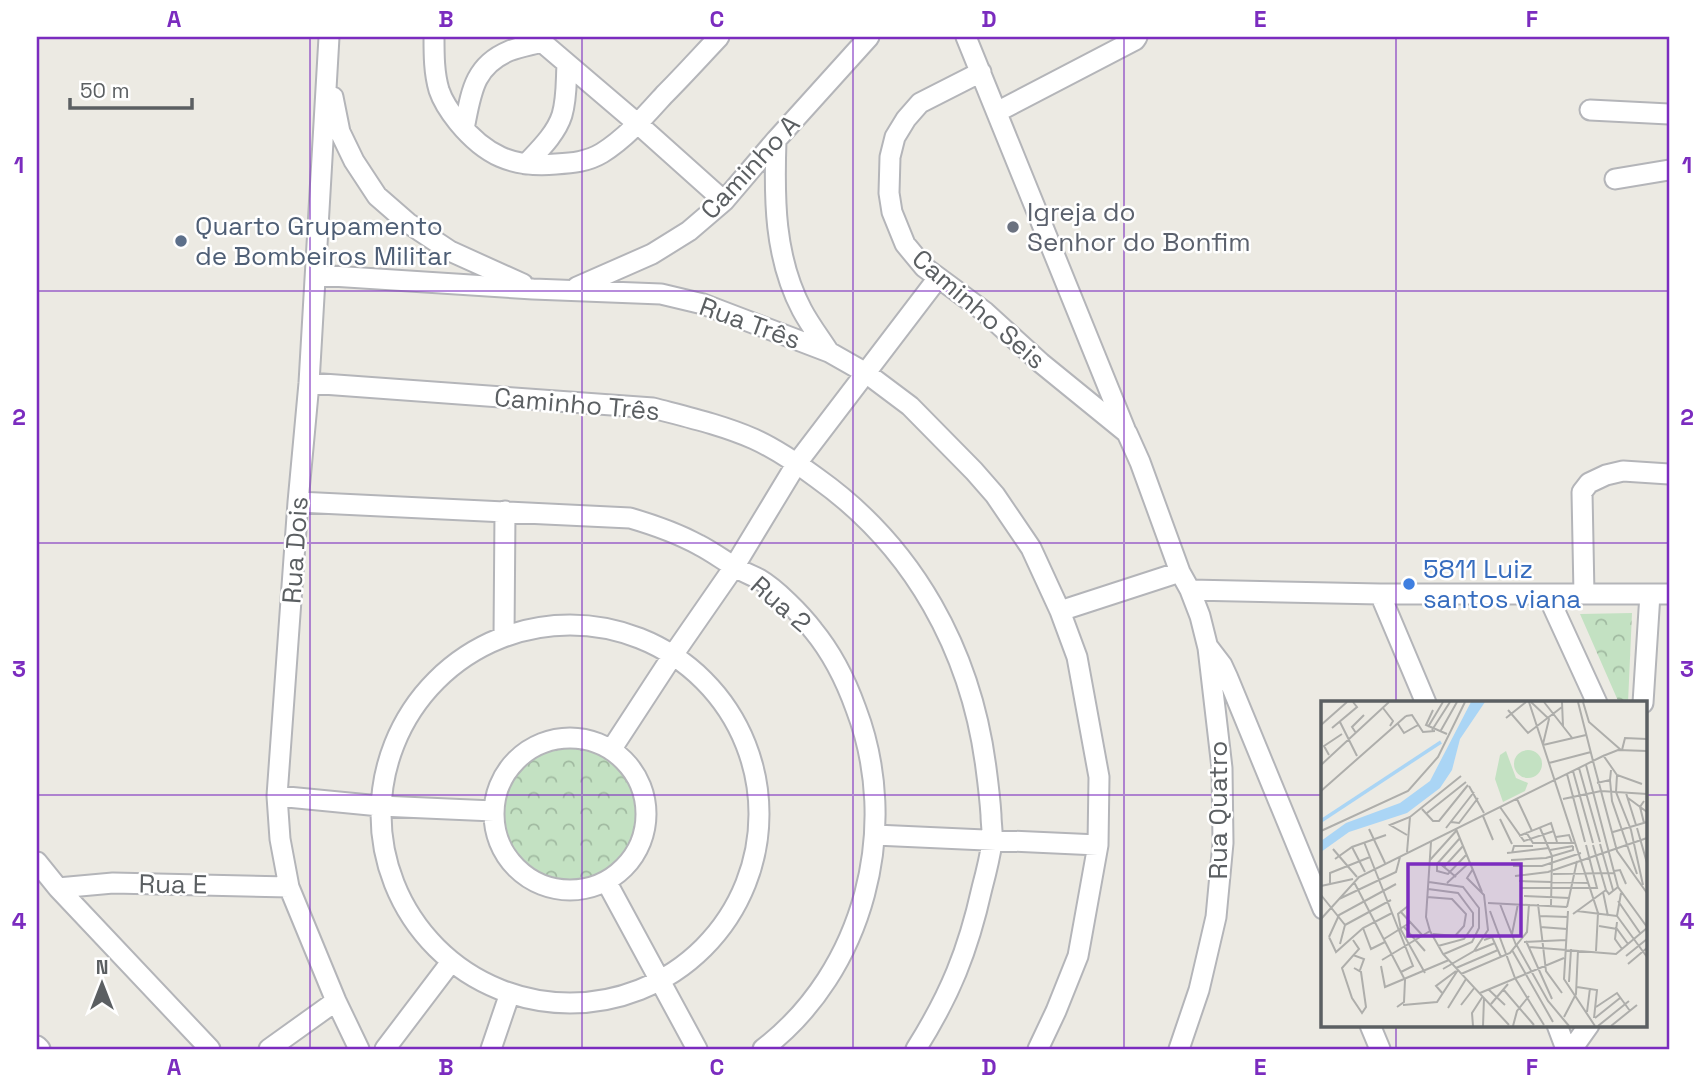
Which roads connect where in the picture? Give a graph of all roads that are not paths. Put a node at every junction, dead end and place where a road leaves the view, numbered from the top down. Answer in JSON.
{"nodes":[{"id":1,"x":329,"y":37,"type":"edge"},
{"id":2,"x":434,"y":37,"type":"edge"},
{"id":3,"x":719,"y":37,"type":"edge"},
{"id":4,"x":966,"y":37,"type":"edge"},
{"id":5,"x":1137,"y":37,"type":"edge"},
{"id":6,"x":859,"y":40,"type":"edge"},
{"id":7,"x":553,"y":46,"type":"edge"},
{"id":8,"x":327,"y":69,"type":"junction"},
{"id":9,"x":981,"y":72,"type":"junction"},
{"id":10,"x":1590,"y":110,"type":"dead end"},
{"id":11,"x":997,"y":112,"type":"junction"},
{"id":12,"x":1669,"y":114,"type":"edge"},
{"id":13,"x":638,"y":124,"type":"junction"},
{"id":14,"x":464,"y":129,"type":"junction"},
{"id":15,"x":776,"y":140,"type":"junction"},
{"id":16,"x":526,"y":164,"type":"junction"},
{"id":17,"x":1669,"y":170,"type":"edge"},
{"id":18,"x":1615,"y":179,"type":"dead end"},
{"id":19,"x":724,"y":201,"type":"junction"},
{"id":20,"x":316,"y":275,"type":"junction"},
{"id":21,"x":938,"y":278,"type":"junction"},
{"id":22,"x":533,"y":289,"type":"junction"},
{"id":23,"x":573,"y":289,"type":"junction"},
{"id":24,"x":830,"y":352,"type":"junction"},
{"id":25,"x":866,"y":373,"type":"junction"},
{"id":26,"x":309,"y":383,"type":"junction"},
{"id":27,"x":1126,"y":433,"type":"junction"},
{"id":28,"x":797,"y":463,"type":"junction"},
{"id":29,"x":1669,"y":474,"type":"edge"},
{"id":30,"x":298,"y":502,"type":"junction"},
{"id":31,"x":505,"y":511,"type":"junction"},
{"id":32,"x":734,"y":567,"type":"junction"},
{"id":33,"x":1180,"y":572,"type":"junction"},
{"id":34,"x":1190,"y":590,"type":"junction"},
{"id":35,"x":1380,"y":594,"type":"junction"},
{"id":36,"x":1547,"y":594,"type":"junction"},
{"id":37,"x":1584,"y":594,"type":"junction"},
{"id":38,"x":1660,"y":594,"type":"edge"},
{"id":39,"x":1060,"y":611,"type":"junction"},
{"id":40,"x":503,"y":637,"type":"junction"},
{"id":41,"x":1208,"y":648,"type":"junction"},
{"id":42,"x":673,"y":655,"type":"junction"},
{"id":43,"x":1425,"y":701,"type":"edge"},
{"id":44,"x":1596,"y":701,"type":"edge"},
{"id":45,"x":1643,"y":701,"type":"edge"},
{"id":46,"x":611,"y":750,"type":"junction"},
{"id":47,"x":277,"y":796,"type":"junction"},
{"id":48,"x":380,"y":806,"type":"junction"},
{"id":49,"x":494,"y":811,"type":"junction"},
{"id":50,"x":875,"y":835,"type":"junction"},
{"id":51,"x":993,"y":839,"type":"junction"},
{"id":52,"x":1098,"y":845,"type":"junction"},
{"id":53,"x":39,"y":870,"type":"edge"},
{"id":54,"x":606,"y":881,"type":"junction"},
{"id":55,"x":289,"y":887,"type":"junction"},
{"id":56,"x":58,"y":888,"type":"junction"},
{"id":57,"x":1321,"y":904,"type":"edge"},
{"id":58,"x":451,"y":962,"type":"junction"},
{"id":59,"x":660,"y":981,"type":"junction"},
{"id":60,"x":510,"y":993,"type":"junction"},
{"id":61,"x":335,"y":1001,"type":"junction"},
{"id":62,"x":1370,"y":1026,"type":"edge"},
{"id":63,"x":1556,"y":1026,"type":"edge"},
{"id":64,"x":1588,"y":1026,"type":"edge"},
{"id":65,"x":210,"y":1049,"type":"edge"},
{"id":66,"x":269,"y":1049,"type":"edge"},
{"id":67,"x":359,"y":1049,"type":"edge"},
{"id":68,"x":385,"y":1049,"type":"edge"},
{"id":69,"x":491,"y":1049,"type":"edge"},
{"id":70,"x":696,"y":1049,"type":"edge"},
{"id":71,"x":763,"y":1049,"type":"edge"},
{"id":72,"x":916,"y":1049,"type":"edge"},
{"id":73,"x":1038,"y":1049,"type":"edge"},
{"id":74,"x":1179,"y":1049,"type":"edge"},
{"id":75,"x":1380,"y":1049,"type":"edge"},
{"id":76,"x":1566,"y":1049,"type":"edge"},
{"id":77,"x":1572,"y":1049,"type":"edge"}],
"edges":[{"from":1,"to":8,"type":"street","name":"Rua Dois"},
{"from":2,"to":14,"type":"street"},
{"from":3,"to":13,"type":"street"},
{"from":4,"to":9,"type":"street","name":"Caminho Seis"},
{"from":5,"to":11,"type":"street"},
{"from":6,"to":15,"type":"street","name":"Caminho A"},
{"from":7,"to":13,"type":"street"},
{"from":7,"to":14,"type":"street"},
{"from":7,"to":16,"type":"street"},
{"from":8,"to":20,"type":"street","name":"Rua Dois"},
{"from":8,"to":22,"type":"street"},
{"from":9,"to":11,"type":"street","name":"Caminho Seis"},
{"from":9,"to":21,"type":"street","name":"Caminho Seis"},
{"from":10,"to":12,"type":"street"},
{"from":11,"to":27,"type":"street","name":"Caminho Seis"},
{"from":13,"to":16,"type":"street"},
{"from":13,"to":19,"type":"street"},
{"from":14,"to":16,"type":"street"},
{"from":15,"to":19,"type":"street","name":"Caminho A"},
{"from":15,"to":24,"type":"street"},
{"from":17,"to":18,"type":"street"},
{"from":19,"to":23,"type":"street","name":"Caminho A"},
{"from":20,"to":22,"type":"street","name":"Rua Três"},
{"from":20,"to":26,"type":"street","name":"Rua Dois"},
{"from":21,"to":25,"type":"street"},
{"from":21,"to":27,"type":"street","name":"Caminho Seis"},
{"from":22,"to":23,"type":"street","name":"Rua Três"},
{"from":23,"to":24,"type":"street","name":"Rua Três"},
{"from":24,"to":25,"type":"street","name":"Rua Três"},
{"from":25,"to":28,"type":"street"},
{"from":25,"to":39,"type":"street","name":"Rua Três"},
{"from":26,"to":28,"type":"street","name":"Caminho Três"},
{"from":26,"to":30,"type":"street","name":"Rua Dois"},
{"from":27,"to":33,"type":"street","name":"Caminho Seis"},
{"from":28,"to":32,"type":"street"},
{"from":28,"to":51,"type":"street","name":"Caminho Três"},
{"from":29,"to":37,"type":"street"},
{"from":30,"to":31,"type":"street","name":"Rua 2"},
{"from":30,"to":47,"type":"street","name":"Rua Dois"},
{"from":31,"to":32,"type":"street","name":"Rua 2"},
{"from":31,"to":40,"type":"street"},
{"from":32,"to":42,"type":"street"},
{"from":32,"to":50,"type":"street","name":"Rua 2"},
{"from":33,"to":34,"type":"street","name":"Rua Quatro"},
{"from":33,"to":39,"type":"street"},
{"from":34,"to":35,"type":"street"},
{"from":34,"to":41,"type":"street","name":"Rua Quatro"},
{"from":35,"to":36,"type":"street"},
{"from":35,"to":43,"type":"street"},
{"from":36,"to":37,"type":"street"},
{"from":36,"to":44,"type":"street"},
{"from":37,"to":38,"type":"street"},
{"from":38,"to":45,"type":"street"},
{"from":39,"to":52,"type":"street","name":"Rua Três"},
{"from":40,"to":42,"type":"street"},
{"from":40,"to":48,"type":"street"},
{"from":41,"to":57,"type":"street"},
{"from":41,"to":74,"type":"street","name":"Rua Quatro"},
{"from":42,"to":46,"type":"street"},
{"from":42,"to":59,"type":"street"},
{"from":46,"to":49,"type":"street"},
{"from":46,"to":54,"type":"street"},
{"from":47,"to":48,"type":"street"},
{"from":47,"to":55,"type":"street","name":"Rua Dois"},
{"from":48,"to":49,"type":"street"},
{"from":48,"to":58,"type":"street"},
{"from":49,"to":54,"type":"street"},
{"from":50,"to":51,"type":"street"},
{"from":50,"to":71,"type":"street","name":"Rua 2"},
{"from":51,"to":52,"type":"street"},
{"from":51,"to":72,"type":"street","name":"Caminho Três"},
{"from":52,"to":73,"type":"street","name":"Rua Três"},
{"from":53,"to":56,"type":"street"},
{"from":54,"to":59,"type":"street"},
{"from":55,"to":56,"type":"street","name":"Rua E"},
{"from":55,"to":61,"type":"street","name":"Rua Dois"},
{"from":56,"to":65,"type":"street"},
{"from":58,"to":60,"type":"street"},
{"from":58,"to":68,"type":"street"},
{"from":59,"to":60,"type":"street"},
{"from":59,"to":70,"type":"street"},
{"from":60,"to":69,"type":"street"},
{"from":61,"to":66,"type":"street"},
{"from":61,"to":67,"type":"street","name":"Rua Dois"},
{"from":62,"to":75,"type":"street"},
{"from":63,"to":76,"type":"street"},
{"from":64,"to":77,"type":"street"}]}
